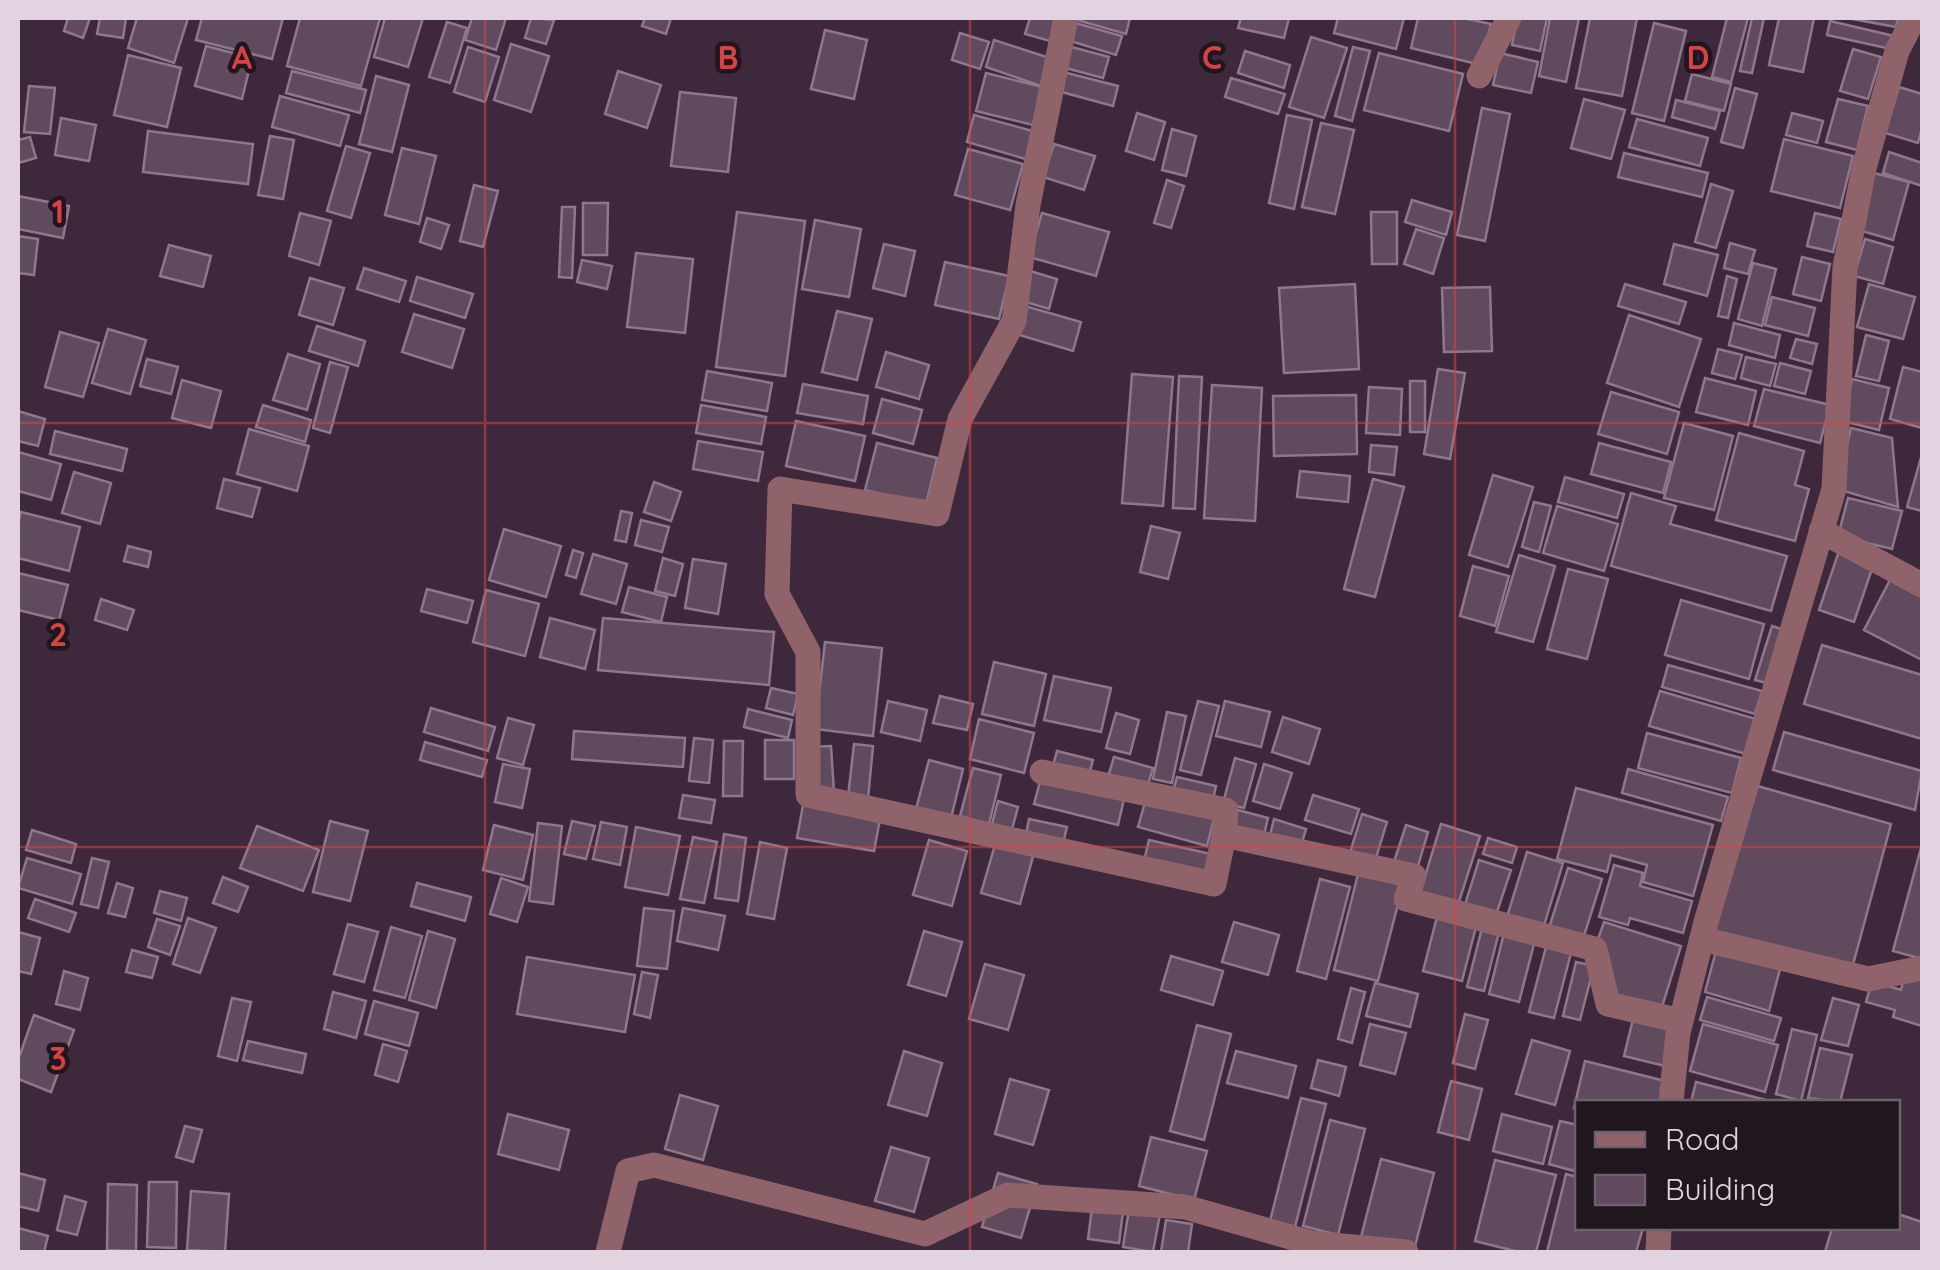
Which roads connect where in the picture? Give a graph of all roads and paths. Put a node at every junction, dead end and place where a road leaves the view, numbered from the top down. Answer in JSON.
{"nodes":[{"id":1,"x":1066,"y":18,"type":"edge"},
{"id":2,"x":1509,"y":18,"type":"edge"},
{"id":3,"x":1914,"y":18,"type":"edge"},
{"id":4,"x":1479,"y":76,"type":"dead end"},
{"id":5,"x":1821,"y":531,"type":"junction"},
{"id":6,"x":1922,"y":585,"type":"edge"},
{"id":7,"x":1042,"y":772,"type":"dead end"},
{"id":8,"x":1224,"y":835,"type":"junction"},
{"id":9,"x":1702,"y":939,"type":"junction"},
{"id":10,"x":1922,"y":968,"type":"edge"},
{"id":11,"x":1681,"y":1021,"type":"junction"},
{"id":12,"x":1672,"y":1100,"type":"edge"},
{"id":13,"x":608,"y":1252,"type":"edge"},
{"id":14,"x":1406,"y":1252,"type":"edge"}],
"edges":[{"from":1,"to":8,"type":"street"},
{"from":2,"to":4,"type":"street"},
{"from":3,"to":5,"type":"street"},
{"from":5,"to":6,"type":"street"},
{"from":5,"to":9,"type":"street"},
{"from":7,"to":8,"type":"street"},
{"from":8,"to":11,"type":"street"},
{"from":9,"to":10,"type":"street"},
{"from":9,"to":11,"type":"street"},
{"from":11,"to":12,"type":"street"},
{"from":13,"to":14,"type":"street"}]}
